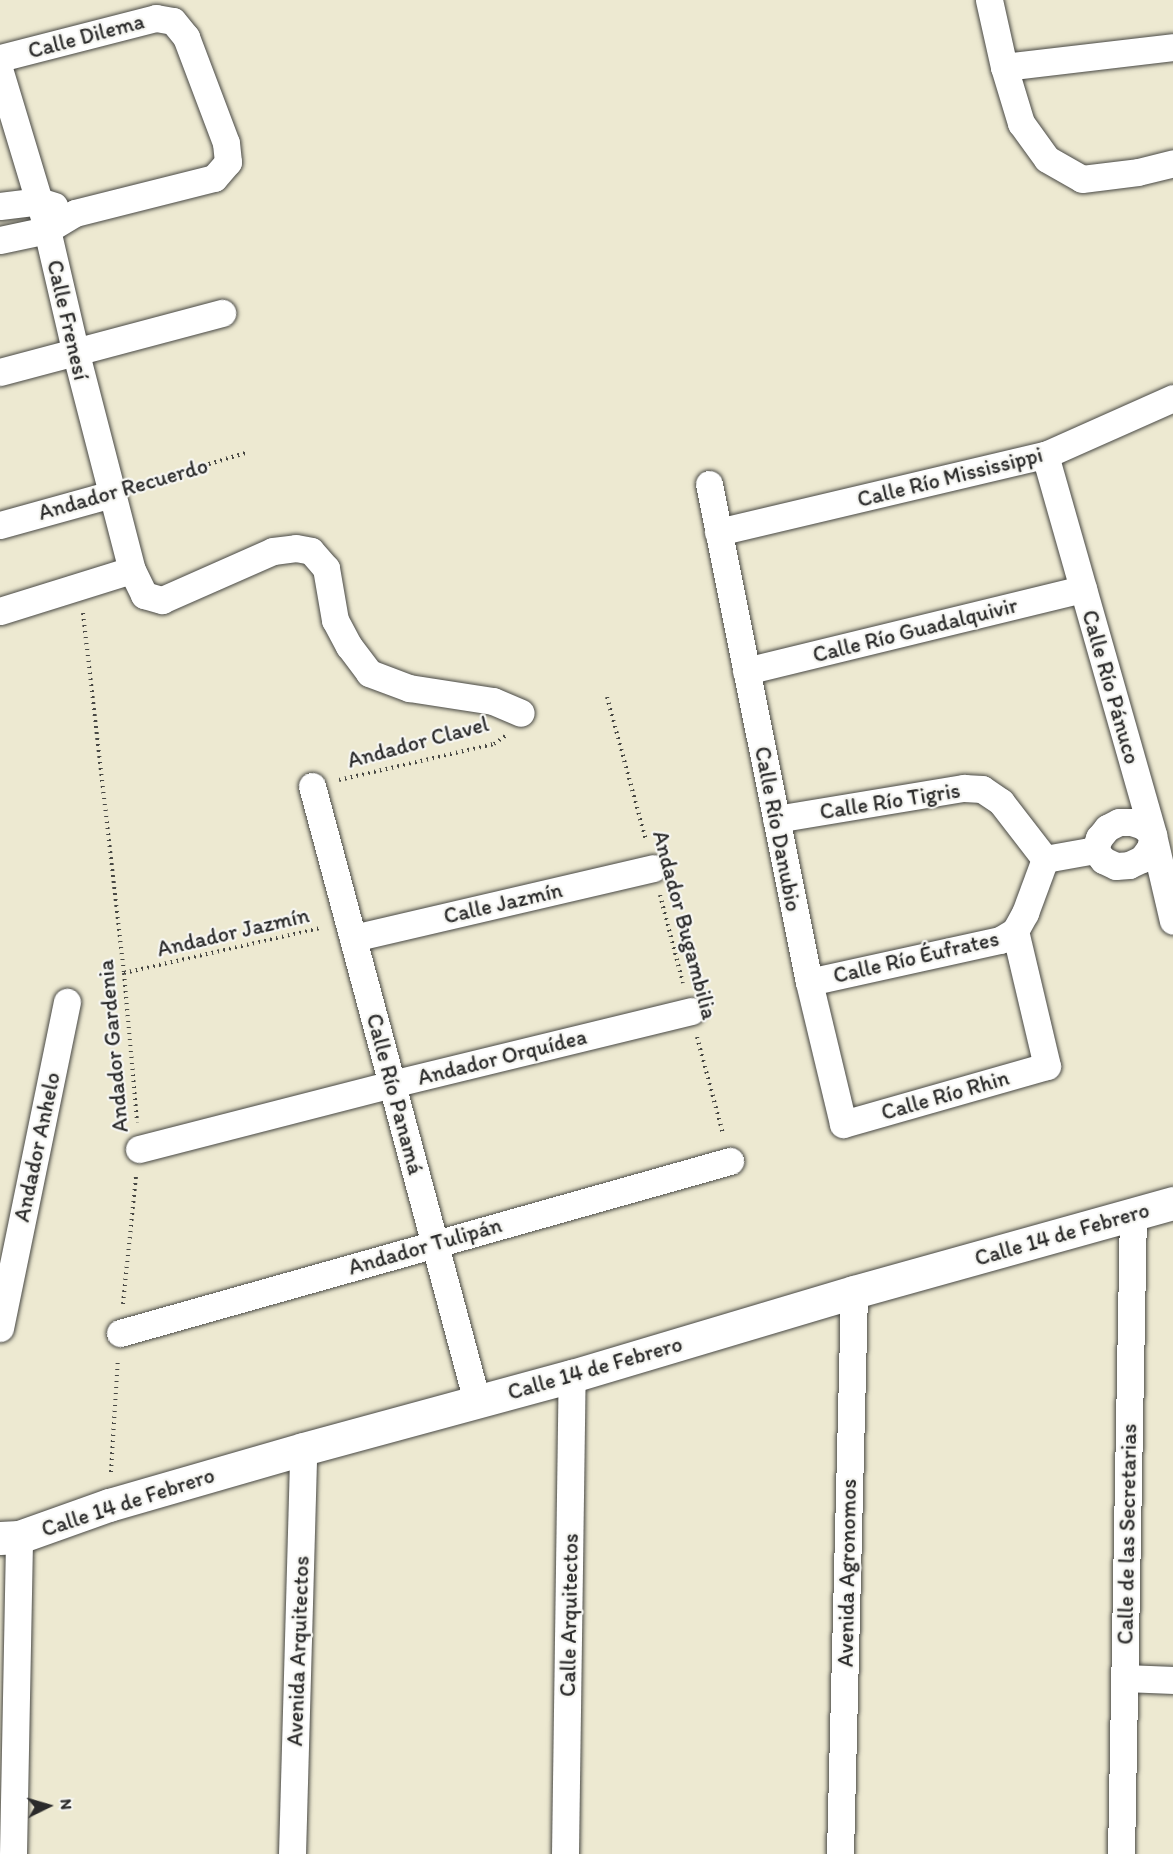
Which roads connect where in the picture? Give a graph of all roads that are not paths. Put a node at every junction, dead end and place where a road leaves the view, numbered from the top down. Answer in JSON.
{"nodes":[{"id":1,"x":989,"y":0,"type":"edge"},
{"id":2,"x":1173,"y":47,"type":"edge"},
{"id":3,"x":0,"y":58,"type":"edge"},
{"id":4,"x":1004,"y":67,"type":"junction"},
{"id":5,"x":0,"y":72,"type":"edge"},
{"id":6,"x":1173,"y":163,"type":"edge"},
{"id":7,"x":39,"y":201,"type":"junction"},
{"id":8,"x":0,"y":206,"type":"edge"},
{"id":9,"x":75,"y":213,"type":"junction"},
{"id":10,"x":47,"y":230,"type":"junction"},
{"id":11,"x":0,"y":240,"type":"edge"},
{"id":12,"x":222,"y":313,"type":"dead end"},
{"id":13,"x":75,"y":350,"type":"junction"},
{"id":14,"x":0,"y":372,"type":"edge"},
{"id":15,"x":1173,"y":398,"type":"edge"},
{"id":16,"x":1045,"y":455,"type":"junction"},
{"id":17,"x":709,"y":484,"type":"dead end"},
{"id":18,"x":112,"y":494,"type":"junction"},
{"id":19,"x":0,"y":525,"type":"edge"},
{"id":20,"x":718,"y":532,"type":"junction"},
{"id":21,"x":132,"y":570,"type":"junction"},
{"id":22,"x":1083,"y":589,"type":"junction"},
{"id":23,"x":0,"y":611,"type":"edge"},
{"id":24,"x":746,"y":671,"type":"junction"},
{"id":25,"x":521,"y":713,"type":"road end"},
{"id":26,"x":312,"y":786,"type":"road end"},
{"id":27,"x":776,"y":819,"type":"junction"},
{"id":28,"x":1163,"y":832,"type":"edge"},
{"id":29,"x":1095,"y":850,"type":"junction"},
{"id":30,"x":1045,"y":859,"type":"junction"},
{"id":31,"x":653,"y":868,"type":"road end"},
{"id":32,"x":1173,"y":921,"type":"edge"},
{"id":33,"x":351,"y":930,"type":"junction"},
{"id":34,"x":1015,"y":931,"type":"junction"},
{"id":35,"x":809,"y":982,"type":"junction"},
{"id":36,"x":67,"y":1002,"type":"dead end"},
{"id":37,"x":691,"y":1011,"type":"road end"},
{"id":38,"x":392,"y":1084,"type":"junction"},
{"id":39,"x":843,"y":1124,"type":"joint"},
{"id":40,"x":139,"y":1149,"type":"road end"},
{"id":41,"x":730,"y":1161,"type":"road end"},
{"id":42,"x":1173,"y":1203,"type":"edge"},
{"id":43,"x":1133,"y":1214,"type":"junction"},
{"id":44,"x":434,"y":1243,"type":"junction"},
{"id":45,"x":854,"y":1292,"type":"junction"},
{"id":46,"x":0,"y":1328,"type":"edge"},
{"id":47,"x":120,"y":1333,"type":"road end"},
{"id":48,"x":572,"y":1376,"type":"junction"},
{"id":49,"x":477,"y":1402,"type":"junction"},
{"id":50,"x":303,"y":1449,"type":"junction"},
{"id":51,"x":9,"y":1538,"type":"edge"},
{"id":52,"x":1125,"y":1678,"type":"junction"},
{"id":53,"x":1173,"y":1680,"type":"edge"},
{"id":54,"x":7,"y":1813,"type":"edge"},
{"id":55,"x":13,"y":1854,"type":"edge"},
{"id":56,"x":292,"y":1854,"type":"edge"},
{"id":57,"x":565,"y":1854,"type":"edge"},
{"id":58,"x":840,"y":1854,"type":"edge"},
{"id":59,"x":1121,"y":1854,"type":"edge"}],
"edges":[{"from":1,"to":4,"type":"street"},
{"from":2,"to":4,"type":"street"},
{"from":3,"to":9,"type":"street","name":"Calle Dilema"},
{"from":4,"to":6,"type":"street"},
{"from":5,"to":7,"type":"street","name":"Calle Frenesí"},
{"from":7,"to":8,"type":"street"},
{"from":7,"to":9,"type":"street"},
{"from":7,"to":10,"type":"street","name":"Calle Frenesí"},
{"from":9,"to":10,"type":"street"},
{"from":10,"to":11,"type":"street"},
{"from":10,"to":13,"type":"street","name":"Calle Frenesí"},
{"from":12,"to":13,"type":"street"},
{"from":13,"to":14,"type":"street"},
{"from":13,"to":18,"type":"street","name":"Calle Frenesí"},
{"from":15,"to":16,"type":"street","name":"Calle Río Mississippi"},
{"from":16,"to":20,"type":"street","name":"Calle Río Mississippi"},
{"from":16,"to":22,"type":"street","name":"Calle Río Pánuco"},
{"from":17,"to":20,"type":"street","name":"Calle Río Danubio"},
{"from":18,"to":19,"type":"street","name":"Andador Recuerdo"},
{"from":18,"to":21,"type":"street","name":"Calle Frenesí"},
{"from":20,"to":24,"type":"street","name":"Calle Río Danubio"},
{"from":21,"to":23,"type":"street"},
{"from":21,"to":25,"type":"street","name":"Calle Frenesí"},
{"from":22,"to":24,"type":"street","name":"Calle Río Guadalquivir"},
{"from":22,"to":28,"type":"street","name":"Calle Río Pánuco"},
{"from":24,"to":27,"type":"street","name":"Calle Río Danubio"},
{"from":26,"to":33,"type":"street","name":"Calle Río Panamá"},
{"from":27,"to":30,"type":"street","name":"Calle Río Tigris"},
{"from":27,"to":35,"type":"street","name":"Calle Río Danubio"},
{"from":28,"to":29,"type":"street"},
{"from":28,"to":29,"type":"street"},
{"from":28,"to":32,"type":"street","name":"Calle Río Pánuco"},
{"from":29,"to":30,"type":"street"},
{"from":30,"to":34,"type":"street","name":"Calle Río Éufrates"},
{"from":31,"to":33,"type":"street","name":"Calle Jazmín"},
{"from":33,"to":38,"type":"street","name":"Calle Río Panamá"},
{"from":34,"to":35,"type":"street","name":"Calle Río Éufrates"},
{"from":34,"to":39,"type":"street","name":"Calle Río Rhin"},
{"from":35,"to":39,"type":"street","name":"Calle Río Danubio"},
{"from":36,"to":46,"type":"street","name":"Andador Anhelo"},
{"from":37,"to":38,"type":"street","name":"Andador Orquídea"},
{"from":38,"to":40,"type":"street","name":"Andador Orquídea"},
{"from":38,"to":44,"type":"street","name":"Calle Río Panamá"},
{"from":41,"to":44,"type":"street","name":"Andador Tulipán"},
{"from":42,"to":43,"type":"street","name":"Calle 14 de Febrero"},
{"from":43,"to":45,"type":"street","name":"Calle 14 de Febrero"},
{"from":43,"to":52,"type":"street","name":"Calle de las Secretarias"},
{"from":44,"to":47,"type":"street","name":"Andador Tulipán"},
{"from":44,"to":49,"type":"street","name":"Calle Río Panamá"},
{"from":45,"to":48,"type":"street","name":"Calle 14 de Febrero"},
{"from":45,"to":58,"type":"street","name":"Avenida Agronomos"},
{"from":48,"to":49,"type":"street","name":"Calle 14 de Febrero"},
{"from":48,"to":57,"type":"street","name":"Calle Arquitectos"},
{"from":49,"to":50,"type":"street","name":"Calle 14 de Febrero"},
{"from":50,"to":51,"type":"street","name":"Calle 14 de Febrero"},
{"from":50,"to":56,"type":"street","name":"Avenida Arquitectos"},
{"from":51,"to":54,"type":"street"},
{"from":52,"to":53,"type":"street"},
{"from":52,"to":59,"type":"street","name":"Calle de las Secretarias"},
{"from":54,"to":55,"type":"street"}]}
